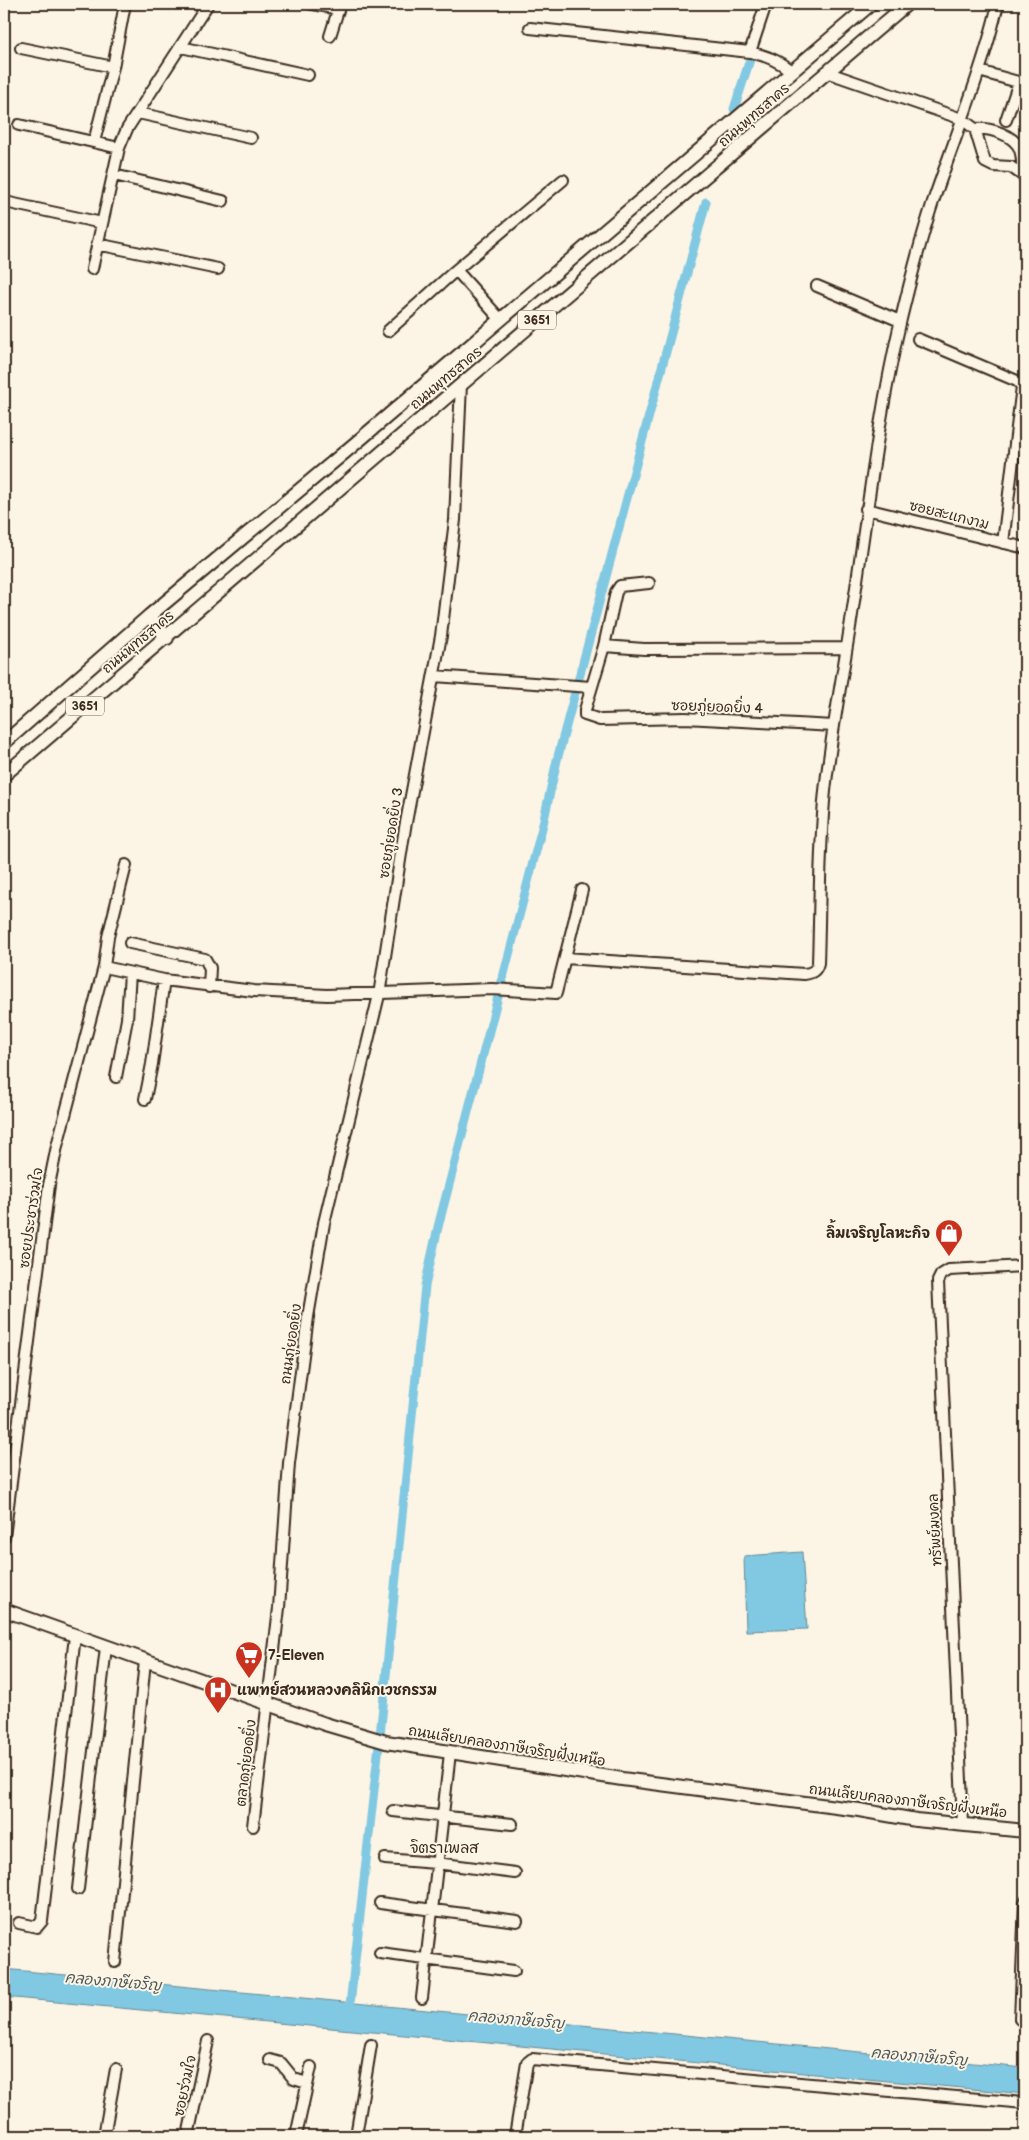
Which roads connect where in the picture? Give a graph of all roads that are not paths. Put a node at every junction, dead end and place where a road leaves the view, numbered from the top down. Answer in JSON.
{"nodes":[{"id":1,"x":125,"y":4,"type":"edge"},
{"id":2,"x":208,"y":4,"type":"edge"},
{"id":3,"x":312,"y":4,"type":"edge"},
{"id":4,"x":766,"y":4,"type":"edge"},
{"id":5,"x":871,"y":4,"type":"edge"},
{"id":6,"x":907,"y":4,"type":"edge"},
{"id":7,"x":998,"y":4,"type":"edge"},
{"id":8,"x":339,"y":7,"type":"edge"},
{"id":9,"x":530,"y":28,"type":"dead end"},
{"id":10,"x":330,"y":36,"type":"dead end"},
{"id":11,"x":181,"y":47,"type":"junction"},
{"id":12,"x":21,"y":48,"type":"dead end"},
{"id":13,"x":750,"y":52,"type":"junction"},
{"id":14,"x":113,"y":67,"type":"junction"},
{"id":15,"x":791,"y":71,"type":"junction"},
{"id":16,"x":979,"y":71,"type":"junction"},
{"id":17,"x":826,"y":72,"type":"junction"},
{"id":18,"x":308,"y":75,"type":"dead end"},
{"id":19,"x":1022,"y":83,"type":"edge"},
{"id":20,"x":138,"y":113,"type":"junction"},
{"id":21,"x":962,"y":119,"type":"junction"},
{"id":22,"x":1006,"y":120,"type":"dead end"},
{"id":23,"x":20,"y":125,"type":"dead end"},
{"id":24,"x":975,"y":129,"type":"junction"},
{"id":25,"x":250,"y":138,"type":"dead end"},
{"id":26,"x":94,"y":142,"type":"junction"},
{"id":27,"x":119,"y":148,"type":"junction"},
{"id":28,"x":114,"y":175,"type":"junction"},
{"id":29,"x":1023,"y":175,"type":"edge"},
{"id":30,"x":563,"y":180,"type":"dead end"},
{"id":31,"x":223,"y":201,"type":"dead end"},
{"id":32,"x":5,"y":202,"type":"edge"},
{"id":33,"x":102,"y":223,"type":"junction"},
{"id":34,"x":97,"y":244,"type":"junction"},
{"id":35,"x":92,"y":269,"type":"dead end"},
{"id":36,"x":218,"y":269,"type":"dead end"},
{"id":37,"x":456,"y":270,"type":"junction"},
{"id":38,"x":817,"y":286,"type":"dead end"},
{"id":39,"x":501,"y":320,"type":"junction"},
{"id":40,"x":900,"y":321,"type":"junction"},
{"id":41,"x":388,"y":331,"type":"dead end"},
{"id":42,"x":918,"y":339,"type":"dead end"},
{"id":43,"x":461,"y":384,"type":"junction"},
{"id":44,"x":1024,"y":384,"type":"edge"},
{"id":45,"x":866,"y":509,"type":"junction"},
{"id":46,"x":1003,"y":543,"type":"junction"},
{"id":47,"x":1025,"y":548,"type":"edge"},
{"id":48,"x":649,"y":584,"type":"dead end"},
{"id":49,"x":149,"y":616,"type":"junction"},
{"id":50,"x":167,"y":638,"type":"junction"},
{"id":51,"x":604,"y":646,"type":"junction"},
{"id":52,"x":846,"y":648,"type":"junction"},
{"id":53,"x":434,"y":676,"type":"junction"},
{"id":54,"x":591,"y":687,"type":"junction"},
{"id":55,"x":834,"y":726,"type":"junction"},
{"id":56,"x":4,"y":743,"type":"edge"},
{"id":57,"x":4,"y":775,"type":"edge"},
{"id":58,"x":126,"y":865,"type":"dead end"},
{"id":59,"x":582,"y":890,"type":"dead end"},
{"id":60,"x":130,"y":943,"type":"dead end"},
{"id":61,"x":565,"y":958,"type":"junction"},
{"id":62,"x":104,"y":967,"type":"junction"},
{"id":63,"x":130,"y":973,"type":"junction"},
{"id":64,"x":164,"y":980,"type":"junction"},
{"id":65,"x":209,"y":987,"type":"junction"},
{"id":66,"x":379,"y":995,"type":"junction"},
{"id":67,"x":116,"y":1077,"type":"dead end"},
{"id":68,"x":145,"y":1099,"type":"dead end"},
{"id":69,"x":1025,"y":1266,"type":"edge"},
{"id":70,"x":4,"y":1538,"type":"edge"},
{"id":71,"x":4,"y":1610,"type":"edge"},
{"id":72,"x":75,"y":1636,"type":"junction"},
{"id":73,"x":106,"y":1647,"type":"junction"},
{"id":74,"x":145,"y":1660,"type":"junction"},
{"id":75,"x":267,"y":1703,"type":"junction"},
{"id":76,"x":450,"y":1753,"type":"junction"},
{"id":77,"x":393,"y":1811,"type":"dead end"},
{"id":78,"x":441,"y":1816,"type":"junction"},
{"id":79,"x":512,"y":1824,"type":"dead end"},
{"id":80,"x":963,"y":1824,"type":"junction"},
{"id":81,"x":253,"y":1826,"type":"dead end"},
{"id":82,"x":1025,"y":1832,"type":"edge"},
{"id":83,"x":385,"y":1859,"type":"dead end"},
{"id":84,"x":436,"y":1863,"type":"junction"},
{"id":85,"x":515,"y":1873,"type":"dead end"},
{"id":86,"x":78,"y":1889,"type":"dead end"},
{"id":87,"x":1025,"y":1902,"type":"edge"},
{"id":88,"x":380,"y":1903,"type":"dead end"},
{"id":89,"x":431,"y":1908,"type":"junction"},
{"id":90,"x":517,"y":1922,"type":"dead end"},
{"id":91,"x":19,"y":1923,"type":"dead end"},
{"id":92,"x":380,"y":1953,"type":"dead end"},
{"id":93,"x":426,"y":1958,"type":"junction"},
{"id":94,"x":115,"y":1962,"type":"dead end"},
{"id":95,"x":514,"y":1971,"type":"dead end"},
{"id":96,"x":422,"y":1998,"type":"dead end"},
{"id":97,"x":1020,"y":2019,"type":"dead end"},
{"id":98,"x":208,"y":2041,"type":"dead end"},
{"id":99,"x":371,"y":2045,"type":"dead end"},
{"id":100,"x":270,"y":2060,"type":"dead end"},
{"id":101,"x":311,"y":2067,"type":"dead end"},
{"id":102,"x":116,"y":2069,"type":"dead end"},
{"id":103,"x":307,"y":2083,"type":"junction"},
{"id":104,"x":1025,"y":2103,"type":"edge"},
{"id":105,"x":104,"y":2136,"type":"edge"},
{"id":106,"x":188,"y":2136,"type":"edge"},
{"id":107,"x":296,"y":2136,"type":"edge"},
{"id":108,"x":356,"y":2136,"type":"edge"},
{"id":109,"x":515,"y":2136,"type":"edge"}],
"edges":[{"from":1,"to":14,"type":"street"},
{"from":2,"to":11,"type":"street"},
{"from":3,"to":8,"type":"street"},
{"from":4,"to":13,"type":"street"},
{"from":5,"to":15,"type":"main road","name":"ถนนพุทธสาคร","number":"3651"},
{"from":6,"to":17,"type":"main road","name":"ถนนพุทธสาคร","number":"3651"},
{"from":7,"to":16,"type":"street"},
{"from":8,"to":10,"type":"street"},
{"from":9,"to":13,"type":"street"},
{"from":11,"to":18,"type":"street"},
{"from":11,"to":20,"type":"street"},
{"from":12,"to":14,"type":"street"},
{"from":13,"to":15,"type":"street"},
{"from":14,"to":26,"type":"street"},
{"from":15,"to":39,"type":"main road","name":"ถนนพุทธสาคร","number":"3651"},
{"from":16,"to":19,"type":"street"},
{"from":16,"to":21,"type":"street"},
{"from":17,"to":21,"type":"street"},
{"from":17,"to":43,"type":"main road","name":"ถนนพุทธสาคร","number":"3651"},
{"from":19,"to":22,"type":"street"},
{"from":20,"to":25,"type":"street"},
{"from":20,"to":27,"type":"street"},
{"from":21,"to":24,"type":"street"},
{"from":21,"to":40,"type":"street"},
{"from":23,"to":26,"type":"street"},
{"from":24,"to":29,"type":"street"},
{"from":24,"to":29,"type":"street"},
{"from":26,"to":27,"type":"street"},
{"from":27,"to":28,"type":"street"},
{"from":28,"to":31,"type":"street"},
{"from":28,"to":33,"type":"street"},
{"from":30,"to":37,"type":"street"},
{"from":32,"to":33,"type":"street"},
{"from":33,"to":34,"type":"street"},
{"from":34,"to":35,"type":"street"},
{"from":34,"to":36,"type":"street"},
{"from":37,"to":39,"type":"street"},
{"from":37,"to":41,"type":"street"},
{"from":38,"to":40,"type":"street"},
{"from":39,"to":49,"type":"main road","name":"ถนนพุทธสาคร","number":"3651"},
{"from":40,"to":45,"type":"street"},
{"from":42,"to":44,"type":"street"},
{"from":43,"to":50,"type":"main road","name":"ถนนพุทธสาคร","number":"3651"},
{"from":43,"to":53,"type":"street","name":"ซอยภู่ยอดยิ่ง 3"},
{"from":44,"to":46,"type":"street"},
{"from":45,"to":46,"type":"street","name":"ซอยสะแกงาม"},
{"from":45,"to":52,"type":"street"},
{"from":46,"to":47,"type":"street","name":"ซอยสะแกงาม"},
{"from":48,"to":51,"type":"street"},
{"from":49,"to":50,"type":"main road"},
{"from":49,"to":56,"type":"main road","name":"ถนนพุทธสาคร","number":"3651"},
{"from":50,"to":57,"type":"main road","name":"ถนนพุทธสาคร","number":"3651"},
{"from":51,"to":52,"type":"street"},
{"from":51,"to":54,"type":"street"},
{"from":52,"to":55,"type":"street"},
{"from":53,"to":54,"type":"street"},
{"from":53,"to":66,"type":"street","name":"ซอยภู่ยอดยิ่ง 3"},
{"from":54,"to":55,"type":"street","name":"ซอยภู่ยอดยิ่ง 4"},
{"from":55,"to":61,"type":"street"},
{"from":58,"to":62,"type":"street","name":"ซอยประชาร่วมใจ"},
{"from":59,"to":61,"type":"street"},
{"from":60,"to":65,"type":"street"},
{"from":61,"to":66,"type":"street"},
{"from":62,"to":63,"type":"street"},
{"from":62,"to":70,"type":"street","name":"ซอยประชาร่วมใจ"},
{"from":63,"to":64,"type":"street"},
{"from":63,"to":67,"type":"street"},
{"from":64,"to":65,"type":"street"},
{"from":64,"to":68,"type":"street"},
{"from":65,"to":66,"type":"street"},
{"from":66,"to":75,"type":"street","name":"ถนนภู่ยอดยิ่ง"},
{"from":69,"to":80,"type":"street","name":"ทรัพย์มงคล"},
{"from":71,"to":72,"type":"main road","name":"ถนนเลียบคลองภาษีเจริญฝั่งเหนือ"},
{"from":72,"to":73,"type":"main road","name":"ถนนเลียบคลองภาษีเจริญฝั่งเหนือ"},
{"from":72,"to":91,"type":"street"},
{"from":73,"to":74,"type":"main road","name":"ถนนเลียบคลองภาษีเจริญฝั่งเหนือ"},
{"from":73,"to":86,"type":"street"},
{"from":74,"to":75,"type":"main road","name":"ถนนเลียบคลองภาษีเจริญฝั่งเหนือ"},
{"from":74,"to":94,"type":"street"},
{"from":75,"to":76,"type":"main road","name":"ถนนเลียบคลองภาษีเจริญฝั่งเหนือ"},
{"from":75,"to":81,"type":"street","name":"ตลาดภู่ยอดยิ่ง"},
{"from":76,"to":78,"type":"street"},
{"from":76,"to":80,"type":"main road","name":"ถนนเลียบคลองภาษีเจริญฝั่งเหนือ"},
{"from":77,"to":78,"type":"street"},
{"from":78,"to":79,"type":"street"},
{"from":78,"to":84,"type":"street"},
{"from":80,"to":82,"type":"main road","name":"ถนนเลียบคลองภาษีเจริญฝั่งเหนือ"},
{"from":83,"to":84,"type":"street"},
{"from":84,"to":85,"type":"street"},
{"from":84,"to":89,"type":"street"},
{"from":87,"to":97,"type":"street"},
{"from":88,"to":89,"type":"street"},
{"from":89,"to":90,"type":"street"},
{"from":89,"to":93,"type":"street"},
{"from":92,"to":93,"type":"street"},
{"from":93,"to":95,"type":"street"},
{"from":93,"to":96,"type":"street"},
{"from":98,"to":106,"type":"street","name":"ซอยร่วมใจ"},
{"from":99,"to":108,"type":"street"},
{"from":100,"to":103,"type":"street"},
{"from":101,"to":103,"type":"street"},
{"from":102,"to":105,"type":"street"},
{"from":103,"to":107,"type":"street"},
{"from":104,"to":109,"type":"street"}]}
